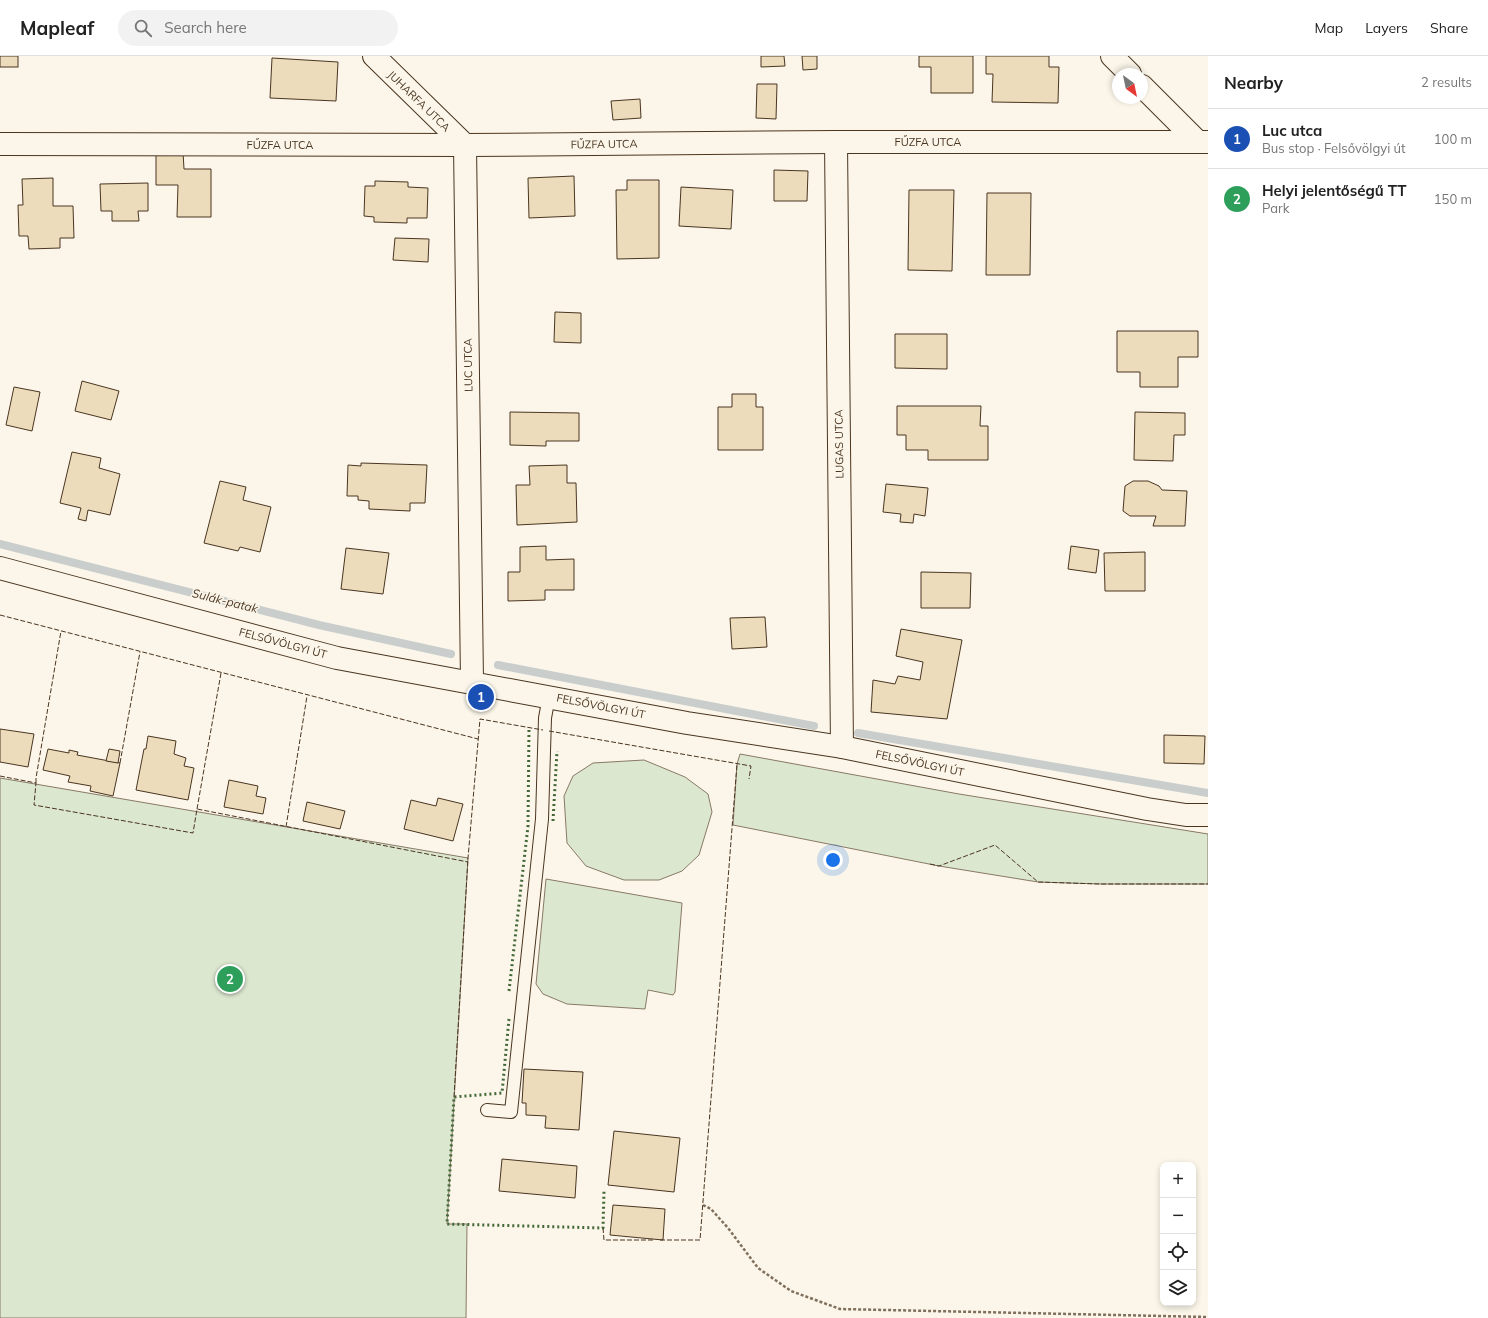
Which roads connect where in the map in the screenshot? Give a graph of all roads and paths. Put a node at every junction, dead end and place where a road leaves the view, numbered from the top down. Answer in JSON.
{"nodes":[{"id":1,"x":374,"y":56,"type":"edge"},
{"id":2,"x":1112,"y":56,"type":"edge"},
{"id":3,"x":1124,"y":68,"type":"edge"},
{"id":4,"x":1148,"y":92,"type":"edge"},
{"id":5,"x":836,"y":142,"type":"junction"},
{"id":6,"x":1203,"y":142,"type":"edge"},
{"id":7,"x":0,"y":144,"type":"edge"},
{"id":8,"x":465,"y":145,"type":"junction"},
{"id":9,"x":0,"y":568,"type":"edge"},
{"id":10,"x":472,"y":682,"type":"junction"},
{"id":11,"x":549,"y":696,"type":"junction"},
{"id":12,"x":842,"y":747,"type":"junction"},
{"id":13,"x":1208,"y":815,"type":"edge"},
{"id":14,"x":487,"y":1110,"type":"dead end"},
{"id":15,"x":703,"y":1205,"type":"dead end"},
{"id":16,"x":1208,"y":1317,"type":"edge"}],
"edges":[{"from":1,"to":8,"type":"street","name":"JUHARFA UTCA"},
{"from":2,"to":3,"type":"street"},
{"from":4,"to":6,"type":"street"},
{"from":5,"to":6,"type":"street","name":"FŰZFA UTCA"},
{"from":5,"to":8,"type":"street","name":"FŰZFA UTCA"},
{"from":5,"to":12,"type":"street","name":"LUGAS UTCA"},
{"from":7,"to":8,"type":"street","name":"FŰZFA UTCA"},
{"from":8,"to":10,"type":"street","name":"LUC UTCA"},
{"from":9,"to":10,"type":"street","name":"FELSŐVÖLGYI ÚT"},
{"from":10,"to":11,"type":"street","name":"FELSŐVÖLGYI ÚT"},
{"from":11,"to":12,"type":"street","name":"FELSŐVÖLGYI ÚT"},
{"from":11,"to":14,"type":"lane"},
{"from":12,"to":13,"type":"street","name":"FELSŐVÖLGYI ÚT"},
{"from":15,"to":16,"type":"path"}]}
